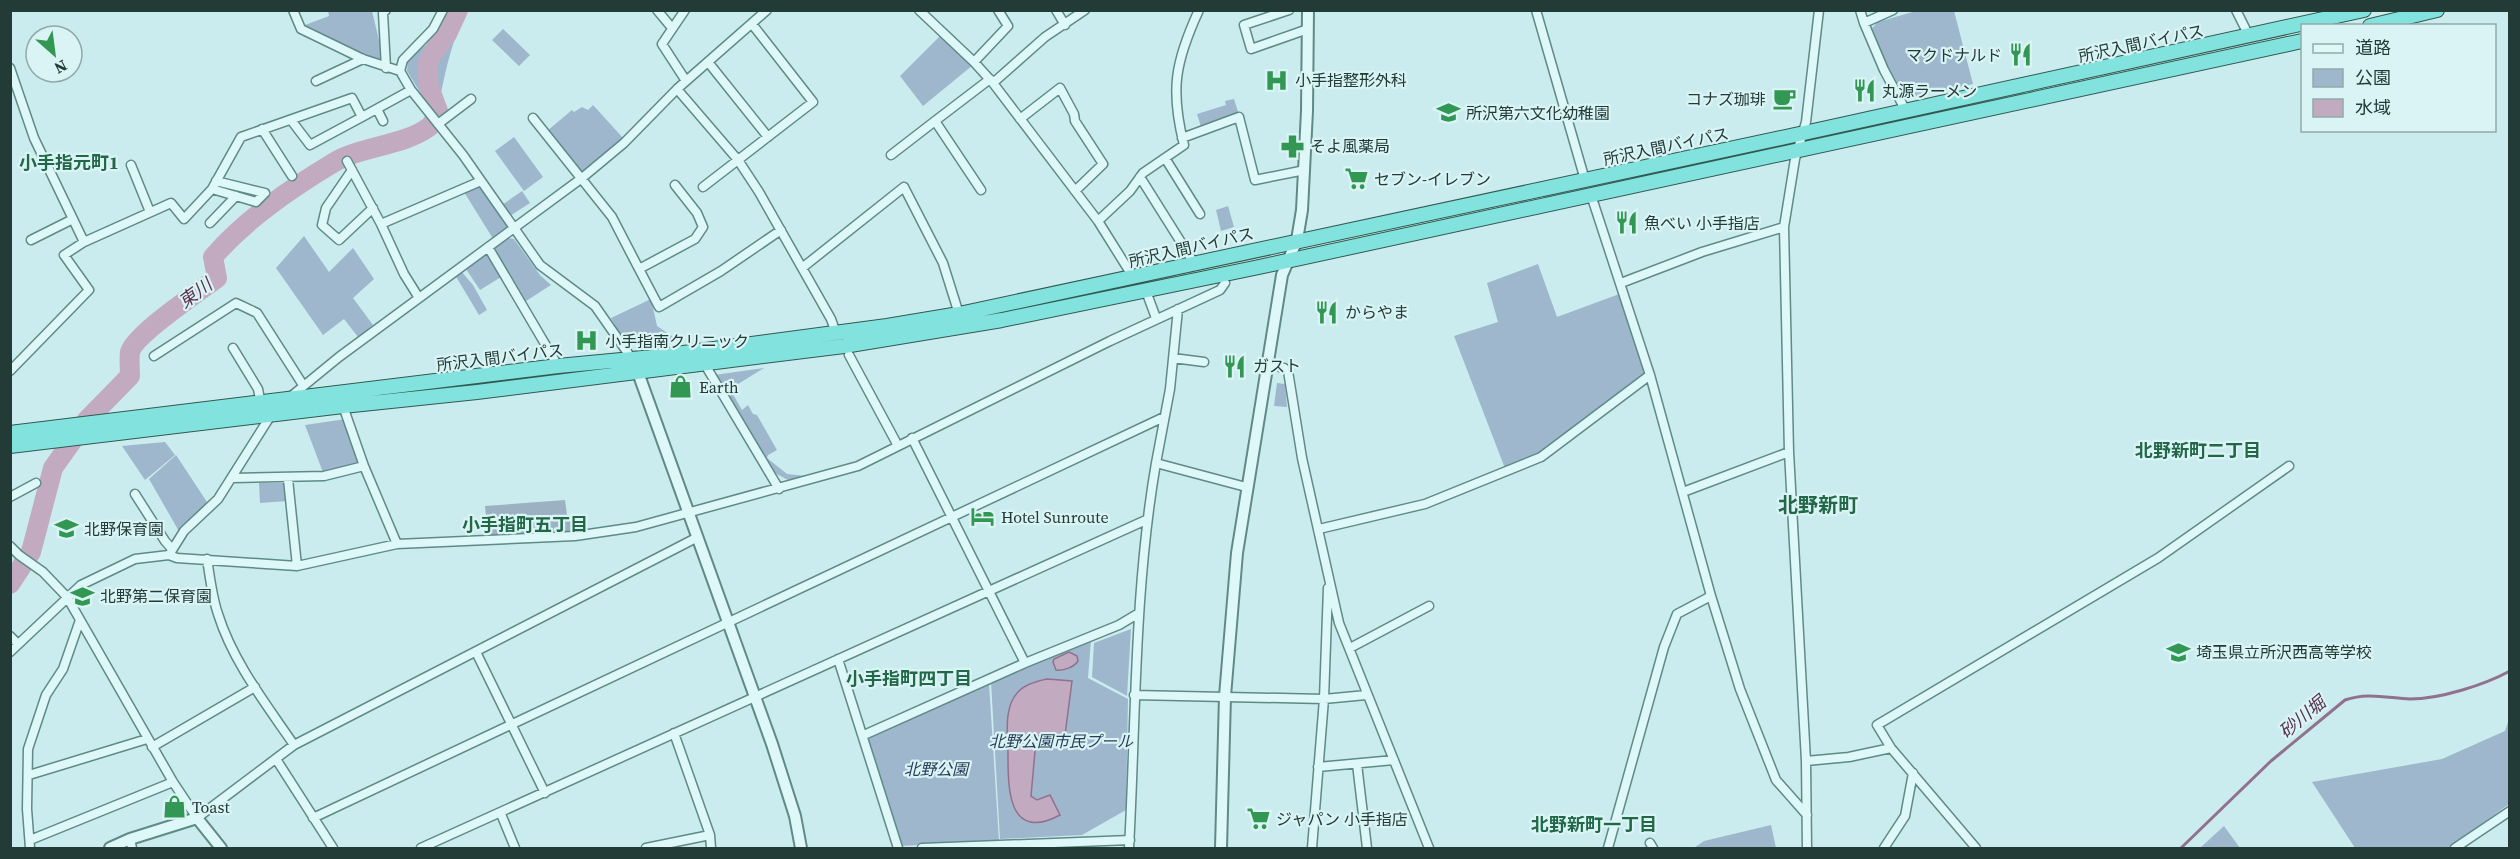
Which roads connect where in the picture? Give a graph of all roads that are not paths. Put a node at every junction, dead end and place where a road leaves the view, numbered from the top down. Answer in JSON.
{"nodes":[{"id":1,"x":293,"y":10,"type":"edge"},
{"id":2,"x":386,"y":10,"type":"edge"},
{"id":3,"x":443,"y":10,"type":"edge"},
{"id":4,"x":657,"y":10,"type":"edge"},
{"id":5,"x":685,"y":10,"type":"edge"},
{"id":6,"x":767,"y":10,"type":"edge"},
{"id":7,"x":918,"y":10,"type":"edge"},
{"id":8,"x":999,"y":10,"type":"edge"},
{"id":9,"x":1056,"y":10,"type":"edge"},
{"id":10,"x":1085,"y":10,"type":"edge"},
{"id":11,"x":1198,"y":10,"type":"edge"},
{"id":12,"x":1289,"y":10,"type":"edge"},
{"id":13,"x":1308,"y":10,"type":"edge"},
{"id":14,"x":1536,"y":10,"type":"edge"},
{"id":15,"x":1819,"y":10,"type":"edge"},
{"id":16,"x":1860,"y":10,"type":"edge"},
{"id":17,"x":1893,"y":10,"type":"edge"},
{"id":18,"x":2236,"y":10,"type":"edge"},
{"id":19,"x":2364,"y":10,"type":"edge"},
{"id":20,"x":2437,"y":10,"type":"edge"},
{"id":21,"x":1864,"y":22,"type":"junction"},
{"id":22,"x":752,"y":24,"type":"junction"},
{"id":23,"x":2301,"y":24,"type":"edge"},
{"id":24,"x":2302,"y":24,"type":"edge"},
{"id":25,"x":2378,"y":24,"type":"edge"},
{"id":26,"x":1065,"y":25,"type":"junction"},
{"id":27,"x":672,"y":28,"type":"junction"},
{"id":28,"x":1308,"y":29,"type":"junction"},
{"id":29,"x":2249,"y":36,"type":"junction"},
{"id":30,"x":2301,"y":41,"type":"edge"},
{"id":31,"x":363,"y":59,"type":"junction"},
{"id":32,"x":708,"y":62,"type":"junction"},
{"id":33,"x":974,"y":62,"type":"junction"},
{"id":34,"x":10,"y":68,"type":"edge"},
{"id":35,"x":386,"y":68,"type":"junction"},
{"id":36,"x":400,"y":71,"type":"junction"},
{"id":37,"x":316,"y":81,"type":"dead end"},
{"id":38,"x":686,"y":81,"type":"junction"},
{"id":39,"x":991,"y":81,"type":"junction"},
{"id":40,"x":677,"y":89,"type":"junction"},
{"id":41,"x":411,"y":90,"type":"junction"},
{"id":42,"x":471,"y":99,"type":"dead end"},
{"id":43,"x":376,"y":109,"type":"junction"},
{"id":44,"x":1906,"y":111,"type":"junction"},
{"id":45,"x":362,"y":117,"type":"junction"},
{"id":46,"x":532,"y":118,"type":"dead end"},
{"id":47,"x":1020,"y":119,"type":"junction"},
{"id":48,"x":291,"y":120,"type":"junction"},
{"id":49,"x":935,"y":121,"type":"junction"},
{"id":50,"x":383,"y":122,"type":"dead end"},
{"id":51,"x":438,"y":124,"type":"junction"},
{"id":52,"x":262,"y":129,"type":"junction"},
{"id":53,"x":1804,"y":133,"type":"junction"},
{"id":54,"x":768,"y":137,"type":"junction"},
{"id":55,"x":1182,"y":138,"type":"junction"},
{"id":56,"x":1797,"y":150,"type":"junction"},
{"id":57,"x":891,"y":155,"type":"dead end"},
{"id":58,"x":1165,"y":158,"type":"junction"},
{"id":59,"x":738,"y":160,"type":"junction"},
{"id":60,"x":347,"y":161,"type":"dead end"},
{"id":61,"x":131,"y":165,"type":"dead end"},
{"id":62,"x":352,"y":170,"type":"junction"},
{"id":63,"x":1305,"y":170,"type":"junction"},
{"id":64,"x":292,"y":176,"type":"dead end"},
{"id":65,"x":1140,"y":177,"type":"junction"},
{"id":66,"x":582,"y":178,"type":"junction"},
{"id":67,"x":1585,"y":180,"type":"junction"},
{"id":68,"x":216,"y":181,"type":"junction"},
{"id":69,"x":481,"y":181,"type":"junction"},
{"id":70,"x":675,"y":185,"type":"dead end"},
{"id":71,"x":703,"y":187,"type":"dead end"},
{"id":72,"x":212,"y":189,"type":"junction"},
{"id":73,"x":981,"y":190,"type":"dead end"},
{"id":74,"x":1075,"y":191,"type":"junction"},
{"id":75,"x":1591,"y":195,"type":"junction"},
{"id":76,"x":236,"y":196,"type":"junction"},
{"id":77,"x":373,"y":208,"type":"junction"},
{"id":78,"x":150,"y":212,"type":"junction"},
{"id":79,"x":1200,"y":214,"type":"dead end"},
{"id":80,"x":73,"y":219,"type":"junction"},
{"id":81,"x":1098,"y":221,"type":"junction"},
{"id":82,"x":210,"y":223,"type":"dead end"},
{"id":83,"x":381,"y":224,"type":"junction"},
{"id":84,"x":1784,"y":227,"type":"junction"},
{"id":85,"x":514,"y":228,"type":"junction"},
{"id":86,"x":781,"y":230,"type":"junction"},
{"id":87,"x":31,"y":240,"type":"dead end"},
{"id":88,"x":1297,"y":240,"type":"junction"},
{"id":89,"x":84,"y":242,"type":"junction"},
{"id":90,"x":488,"y":247,"type":"junction"},
{"id":91,"x":1289,"y":260,"type":"junction"},
{"id":92,"x":1194,"y":263,"type":"junction"},
{"id":93,"x":802,"y":268,"type":"junction"},
{"id":94,"x":639,"y":269,"type":"junction"},
{"id":95,"x":1133,"y":277,"type":"junction"},
{"id":96,"x":1225,"y":283,"type":"dead end"},
{"id":97,"x":1621,"y":283,"type":"junction"},
{"id":98,"x":1146,"y":291,"type":"junction"},
{"id":99,"x":419,"y":298,"type":"junction"},
{"id":100,"x":1178,"y":309,"type":"junction"},
{"id":101,"x":958,"y":314,"type":"junction"},
{"id":102,"x":1156,"y":318,"type":"junction"},
{"id":103,"x":836,"y":333,"type":"junction"},
{"id":104,"x":233,"y":348,"type":"dead end"},
{"id":105,"x":849,"y":355,"type":"dead end"},
{"id":106,"x":154,"y":356,"type":"dead end"},
{"id":107,"x":1173,"y":358,"type":"junction"},
{"id":108,"x":1204,"y":362,"type":"dead end"},
{"id":109,"x":704,"y":363,"type":"junction"},
{"id":110,"x":1266,"y":364,"type":"junction"},
{"id":111,"x":635,"y":365,"type":"junction"},
{"id":112,"x":558,"y":366,"type":"junction"},
{"id":113,"x":10,"y":371,"type":"edge"},
{"id":114,"x":1650,"y":375,"type":"junction"},
{"id":115,"x":303,"y":385,"type":"junction"},
{"id":116,"x":286,"y":400,"type":"junction"},
{"id":117,"x":261,"y":404,"type":"junction"},
{"id":118,"x":343,"y":406,"type":"junction"},
{"id":119,"x":269,"y":417,"type":"junction"},
{"id":120,"x":1164,"y":417,"type":"junction"},
{"id":121,"x":10,"y":433,"type":"edge"},
{"id":122,"x":912,"y":438,"type":"junction"},
{"id":123,"x":897,"y":444,"type":"junction"},
{"id":124,"x":10,"y":446,"type":"edge"},
{"id":125,"x":1789,"y":452,"type":"junction"},
{"id":126,"x":1156,"y":463,"type":"junction"},
{"id":127,"x":364,"y":466,"type":"junction"},
{"id":128,"x":2289,"y":466,"type":"dead end"},
{"id":129,"x":233,"y":478,"type":"junction"},
{"id":130,"x":288,"y":478,"type":"junction"},
{"id":131,"x":36,"y":483,"type":"dead end"},
{"id":132,"x":1246,"y":487,"type":"junction"},
{"id":133,"x":780,"y":489,"type":"junction"},
{"id":134,"x":1683,"y":492,"type":"junction"},
{"id":135,"x":135,"y":494,"type":"dead end"},
{"id":136,"x":10,"y":497,"type":"edge"},
{"id":137,"x":687,"y":514,"type":"junction"},
{"id":138,"x":951,"y":517,"type":"junction"},
{"id":139,"x":1146,"y":520,"type":"junction"},
{"id":140,"x":1319,"y":529,"type":"junction"},
{"id":141,"x":696,"y":538,"type":"junction"},
{"id":142,"x":397,"y":544,"type":"junction"},
{"id":143,"x":10,"y":546,"type":"edge"},
{"id":144,"x":171,"y":552,"type":"junction"},
{"id":145,"x":207,"y":559,"type":"junction"},
{"id":146,"x":297,"y":566,"type":"junction"},
{"id":147,"x":1329,"y":573,"type":"junction"},
{"id":148,"x":989,"y":591,"type":"junction"},
{"id":149,"x":1711,"y":596,"type":"junction"},
{"id":150,"x":67,"y":597,"type":"junction"},
{"id":151,"x":1429,"y":606,"type":"dead end"},
{"id":152,"x":1139,"y":613,"type":"junction"},
{"id":153,"x":80,"y":620,"type":"junction"},
{"id":154,"x":727,"y":622,"type":"junction"},
{"id":155,"x":10,"y":636,"type":"edge"},
{"id":156,"x":18,"y":645,"type":"junction"},
{"id":157,"x":1350,"y":648,"type":"junction"},
{"id":158,"x":10,"y":652,"type":"edge"},
{"id":159,"x":476,"y":652,"type":"junction"},
{"id":160,"x":838,"y":659,"type":"junction"},
{"id":161,"x":1024,"y":663,"type":"junction"},
{"id":162,"x":255,"y":687,"type":"junction"},
{"id":163,"x":1134,"y":695,"type":"junction"},
{"id":164,"x":1366,"y":695,"type":"junction"},
{"id":165,"x":1226,"y":696,"type":"junction"},
{"id":166,"x":755,"y":697,"type":"junction"},
{"id":167,"x":1324,"y":699,"type":"junction"},
{"id":168,"x":511,"y":724,"type":"junction"},
{"id":169,"x":674,"y":733,"type":"junction"},
{"id":170,"x":864,"y":735,"type":"junction"},
{"id":171,"x":150,"y":743,"type":"junction"},
{"id":172,"x":294,"y":746,"type":"junction"},
{"id":173,"x":1891,"y":748,"type":"junction"},
{"id":174,"x":276,"y":759,"type":"junction"},
{"id":175,"x":1394,"y":760,"type":"junction"},
{"id":176,"x":1806,"y":761,"type":"junction"},
{"id":177,"x":1357,"y":764,"type":"junction"},
{"id":178,"x":1318,"y":767,"type":"junction"},
{"id":179,"x":1913,"y":773,"type":"junction"},
{"id":180,"x":29,"y":775,"type":"junction"},
{"id":181,"x":173,"y":782,"type":"junction"},
{"id":182,"x":544,"y":792,"type":"junction"},
{"id":183,"x":2510,"y":811,"type":"edge"},
{"id":184,"x":501,"y":814,"type":"junction"},
{"id":185,"x":1807,"y":815,"type":"junction"},
{"id":186,"x":197,"y":818,"type":"junction"},
{"id":187,"x":313,"y":818,"type":"junction"},
{"id":188,"x":710,"y":835,"type":"junction"},
{"id":189,"x":30,"y":844,"type":"edge"},
{"id":190,"x":131,"y":844,"type":"edge"},
{"id":191,"x":1130,"y":844,"type":"edge"},
{"id":192,"x":110,"y":849,"type":"edge"},
{"id":193,"x":221,"y":849,"type":"edge"},
{"id":194,"x":333,"y":849,"type":"edge"},
{"id":195,"x":421,"y":849,"type":"edge"},
{"id":196,"x":515,"y":849,"type":"edge"},
{"id":197,"x":646,"y":849,"type":"edge"},
{"id":198,"x":711,"y":849,"type":"edge"},
{"id":199,"x":801,"y":849,"type":"edge"},
{"id":200,"x":898,"y":849,"type":"edge"},
{"id":201,"x":922,"y":849,"type":"edge"},
{"id":202,"x":1221,"y":849,"type":"edge"},
{"id":203,"x":1311,"y":849,"type":"edge"},
{"id":204,"x":1368,"y":849,"type":"edge"},
{"id":205,"x":1429,"y":849,"type":"edge"},
{"id":206,"x":1608,"y":849,"type":"edge"},
{"id":207,"x":1807,"y":849,"type":"edge"},
{"id":208,"x":1884,"y":849,"type":"edge"},
{"id":209,"x":1976,"y":849,"type":"edge"},
{"id":210,"x":2455,"y":849,"type":"edge"}],
"edges":[{"from":1,"to":31,"type":"street"},
{"from":2,"to":35,"type":"street"},
{"from":3,"to":36,"type":"street"},
{"from":4,"to":27,"type":"street"},
{"from":5,"to":27,"type":"street"},
{"from":6,"to":22,"type":"street"},
{"from":7,"to":33,"type":"street"},
{"from":8,"to":33,"type":"street"},
{"from":9,"to":26,"type":"street"},
{"from":10,"to":26,"type":"street"},
{"from":11,"to":55,"type":"street"},
{"from":12,"to":28,"type":"street"},
{"from":13,"to":28,"type":"street"},
{"from":14,"to":67,"type":"street"},
{"from":15,"to":53,"type":"street"},
{"from":16,"to":21,"type":"street"},
{"from":17,"to":21,"type":"street"},
{"from":18,"to":29,"type":"street"},
{"from":19,"to":24,"type":"highway","name":"所沢入間バイパス"},
{"from":20,"to":25,"type":"highway"},
{"from":21,"to":44,"type":"street"},
{"from":22,"to":32,"type":"street"},
{"from":22,"to":54,"type":"street"},
{"from":23,"to":29,"type":"highway","name":"所沢入間バイパス"},
{"from":26,"to":39,"type":"street"},
{"from":27,"to":38,"type":"street"},
{"from":28,"to":63,"type":"street"},
{"from":29,"to":44,"type":"highway","name":"所沢入間バイパス"},
{"from":30,"to":56,"type":"highway","name":"所沢入間バイパス"},
{"from":31,"to":35,"type":"street"},
{"from":31,"to":37,"type":"street"},
{"from":32,"to":38,"type":"street"},
{"from":32,"to":54,"type":"street"},
{"from":33,"to":39,"type":"street"},
{"from":34,"to":80,"type":"street"},
{"from":35,"to":36,"type":"street"},
{"from":36,"to":41,"type":"street"},
{"from":38,"to":40,"type":"street"},
{"from":39,"to":47,"type":"street"},
{"from":39,"to":49,"type":"street"},
{"from":40,"to":59,"type":"street"},
{"from":40,"to":66,"type":"street"},
{"from":41,"to":43,"type":"street"},
{"from":41,"to":51,"type":"street"},
{"from":42,"to":51,"type":"street"},
{"from":43,"to":45,"type":"street"},
{"from":43,"to":50,"type":"street"},
{"from":44,"to":53,"type":"highway","name":"所沢入間バイパス"},
{"from":45,"to":48,"type":"street"},
{"from":45,"to":48,"type":"street"},
{"from":46,"to":66,"type":"street"},
{"from":47,"to":74,"type":"street"},
{"from":47,"to":74,"type":"street"},
{"from":48,"to":52,"type":"street"},
{"from":49,"to":57,"type":"street"},
{"from":49,"to":73,"type":"street"},
{"from":51,"to":69,"type":"street"},
{"from":52,"to":64,"type":"street"},
{"from":52,"to":68,"type":"street"},
{"from":53,"to":56,"type":"street"},
{"from":53,"to":67,"type":"highway","name":"所沢入間バイパス"},
{"from":54,"to":59,"type":"street"},
{"from":55,"to":58,"type":"street"},
{"from":55,"to":63,"type":"street"},
{"from":56,"to":75,"type":"highway","name":"所沢入間バイパス"},
{"from":56,"to":84,"type":"street"},
{"from":58,"to":65,"type":"street"},
{"from":58,"to":79,"type":"street"},
{"from":59,"to":71,"type":"street"},
{"from":59,"to":86,"type":"street"},
{"from":60,"to":62,"type":"street"},
{"from":61,"to":78,"type":"street"},
{"from":62,"to":77,"type":"street"},
{"from":62,"to":77,"type":"street"},
{"from":63,"to":88,"type":"street"},
{"from":65,"to":81,"type":"street"},
{"from":65,"to":92,"type":"street"},
{"from":66,"to":85,"type":"street"},
{"from":66,"to":94,"type":"street"},
{"from":67,"to":88,"type":"highway","name":"所沢入間バイパス"},
{"from":68,"to":72,"type":"street"},
{"from":68,"to":76,"type":"street"},
{"from":69,"to":83,"type":"street"},
{"from":69,"to":85,"type":"street"},
{"from":70,"to":94,"type":"street"},
{"from":72,"to":76,"type":"street"},
{"from":72,"to":78,"type":"street"},
{"from":74,"to":81,"type":"street"},
{"from":75,"to":91,"type":"highway","name":"所沢入間バイパス"},
{"from":75,"to":97,"type":"street"},
{"from":76,"to":82,"type":"street"},
{"from":77,"to":83,"type":"street"},
{"from":78,"to":89,"type":"street"},
{"from":80,"to":87,"type":"street"},
{"from":80,"to":89,"type":"street"},
{"from":81,"to":95,"type":"street"},
{"from":83,"to":99,"type":"street"},
{"from":84,"to":97,"type":"street"},
{"from":84,"to":125,"type":"street"},
{"from":85,"to":90,"type":"street"},
{"from":85,"to":111,"type":"street"},
{"from":86,"to":93,"type":"street"},
{"from":86,"to":94,"type":"street"},
{"from":88,"to":91,"type":"street"},
{"from":88,"to":92,"type":"highway","name":"所沢入間バイパス"},
{"from":89,"to":113,"type":"street"},
{"from":90,"to":99,"type":"street"},
{"from":90,"to":112,"type":"street"},
{"from":91,"to":98,"type":"highway","name":"所沢入間バイパス"},
{"from":91,"to":110,"type":"street"},
{"from":92,"to":95,"type":"highway","name":"所沢入間バイパス"},
{"from":93,"to":101,"type":"street"},
{"from":93,"to":103,"type":"street"},
{"from":95,"to":101,"type":"highway","name":"所沢入間バイパス"},
{"from":96,"to":100,"type":"street"},
{"from":97,"to":114,"type":"street"},
{"from":98,"to":102,"type":"street"},
{"from":98,"to":109,"type":"highway","name":"所沢入間バイパス"},
{"from":99,"to":115,"type":"street"},
{"from":100,"to":102,"type":"street"},
{"from":100,"to":107,"type":"street"},
{"from":101,"to":103,"type":"highway","name":"所沢入間バイパス"},
{"from":102,"to":122,"type":"street"},
{"from":103,"to":111,"type":"highway","name":"所沢入間バイパス"},
{"from":104,"to":117,"type":"street"},
{"from":105,"to":123,"type":"street"},
{"from":106,"to":115,"type":"street"},
{"from":107,"to":108,"type":"street"},
{"from":107,"to":120,"type":"street"},
{"from":109,"to":111,"type":"highway","name":"所沢入間バイパス"},
{"from":109,"to":133,"type":"street"},
{"from":110,"to":132,"type":"street"},
{"from":110,"to":140,"type":"street"},
{"from":111,"to":112,"type":"highway","name":"所沢入間バイパス"},
{"from":111,"to":118,"type":"highway","name":"所沢入間バイパス"},
{"from":111,"to":137,"type":"street"},
{"from":112,"to":116,"type":"highway","name":"所沢入間バイパス"},
{"from":114,"to":134,"type":"street"},
{"from":114,"to":140,"type":"street"},
{"from":115,"to":116,"type":"street"},
{"from":116,"to":117,"type":"highway","name":"所沢入間バイパス"},
{"from":116,"to":119,"type":"street"},
{"from":117,"to":121,"type":"highway","name":"所沢入間バイパス"},
{"from":118,"to":119,"type":"highway","name":"所沢入間バイパス"},
{"from":118,"to":127,"type":"street"},
{"from":119,"to":124,"type":"highway","name":"所沢入間バイパス"},
{"from":119,"to":129,"type":"street"},
{"from":120,"to":126,"type":"street"},
{"from":120,"to":138,"type":"street"},
{"from":122,"to":123,"type":"street"},
{"from":122,"to":138,"type":"street"},
{"from":123,"to":133,"type":"street"},
{"from":125,"to":134,"type":"street"},
{"from":125,"to":176,"type":"street"},
{"from":126,"to":132,"type":"street"},
{"from":126,"to":139,"type":"street"},
{"from":127,"to":130,"type":"street"},
{"from":127,"to":142,"type":"street"},
{"from":128,"to":173,"type":"street"},
{"from":129,"to":130,"type":"street"},
{"from":129,"to":144,"type":"street"},
{"from":130,"to":146,"type":"street"},
{"from":131,"to":136,"type":"street"},
{"from":132,"to":165,"type":"street"},
{"from":133,"to":137,"type":"street"},
{"from":134,"to":149,"type":"street"},
{"from":135,"to":144,"type":"street"},
{"from":137,"to":141,"type":"street"},
{"from":137,"to":142,"type":"street"},
{"from":138,"to":148,"type":"street"},
{"from":138,"to":154,"type":"street"},
{"from":139,"to":148,"type":"street"},
{"from":139,"to":152,"type":"street"},
{"from":140,"to":147,"type":"street"},
{"from":141,"to":154,"type":"street"},
{"from":141,"to":159,"type":"street"},
{"from":142,"to":146,"type":"street"},
{"from":143,"to":150,"type":"street"},
{"from":144,"to":145,"type":"street"},
{"from":144,"to":150,"type":"street"},
{"from":145,"to":146,"type":"street"},
{"from":145,"to":162,"type":"street"},
{"from":147,"to":157,"type":"street"},
{"from":147,"to":167,"type":"street"},
{"from":148,"to":160,"type":"street"},
{"from":148,"to":161,"type":"street"},
{"from":149,"to":185,"type":"street"},
{"from":149,"to":206,"type":"street"},
{"from":150,"to":153,"type":"street"},
{"from":150,"to":156,"type":"street"},
{"from":151,"to":157,"type":"street"},
{"from":152,"to":161,"type":"street"},
{"from":152,"to":163,"type":"street"},
{"from":153,"to":171,"type":"street"},
{"from":153,"to":180,"type":"street"},
{"from":154,"to":166,"type":"street"},
{"from":154,"to":168,"type":"street"},
{"from":155,"to":156,"type":"street"},
{"from":156,"to":158,"type":"street"},
{"from":157,"to":164,"type":"street"},
{"from":159,"to":168,"type":"street"},
{"from":159,"to":172,"type":"street"},
{"from":160,"to":166,"type":"street"},
{"from":160,"to":170,"type":"street"},
{"from":161,"to":170,"type":"street"},
{"from":162,"to":171,"type":"street"},
{"from":162,"to":172,"type":"street"},
{"from":163,"to":165,"type":"street"},
{"from":163,"to":191,"type":"street"},
{"from":164,"to":167,"type":"street"},
{"from":164,"to":175,"type":"street"},
{"from":165,"to":167,"type":"street"},
{"from":165,"to":202,"type":"street"},
{"from":166,"to":169,"type":"street"},
{"from":166,"to":199,"type":"street"},
{"from":167,"to":178,"type":"street"},
{"from":168,"to":182,"type":"street"},
{"from":168,"to":187,"type":"street"},
{"from":169,"to":182,"type":"street"},
{"from":169,"to":188,"type":"street"},
{"from":170,"to":200,"type":"street"},
{"from":171,"to":180,"type":"street"},
{"from":171,"to":181,"type":"street"},
{"from":172,"to":174,"type":"street"},
{"from":173,"to":176,"type":"street"},
{"from":173,"to":179,"type":"street"},
{"from":174,"to":186,"type":"street"},
{"from":174,"to":187,"type":"street"},
{"from":175,"to":177,"type":"street"},
{"from":175,"to":205,"type":"street"},
{"from":176,"to":185,"type":"street"},
{"from":177,"to":178,"type":"street"},
{"from":177,"to":204,"type":"street"},
{"from":178,"to":203,"type":"street"},
{"from":179,"to":208,"type":"street"},
{"from":179,"to":209,"type":"street"},
{"from":180,"to":189,"type":"street"},
{"from":181,"to":186,"type":"street"},
{"from":181,"to":189,"type":"street"},
{"from":182,"to":184,"type":"street"},
{"from":183,"to":210,"type":"street"},
{"from":184,"to":195,"type":"street"},
{"from":184,"to":196,"type":"street"},
{"from":185,"to":207,"type":"street"},
{"from":186,"to":190,"type":"street"},
{"from":186,"to":193,"type":"street"},
{"from":187,"to":194,"type":"street"},
{"from":188,"to":197,"type":"street"},
{"from":188,"to":198,"type":"street"},
{"from":190,"to":192,"type":"street"},
{"from":191,"to":201,"type":"street"}]}
